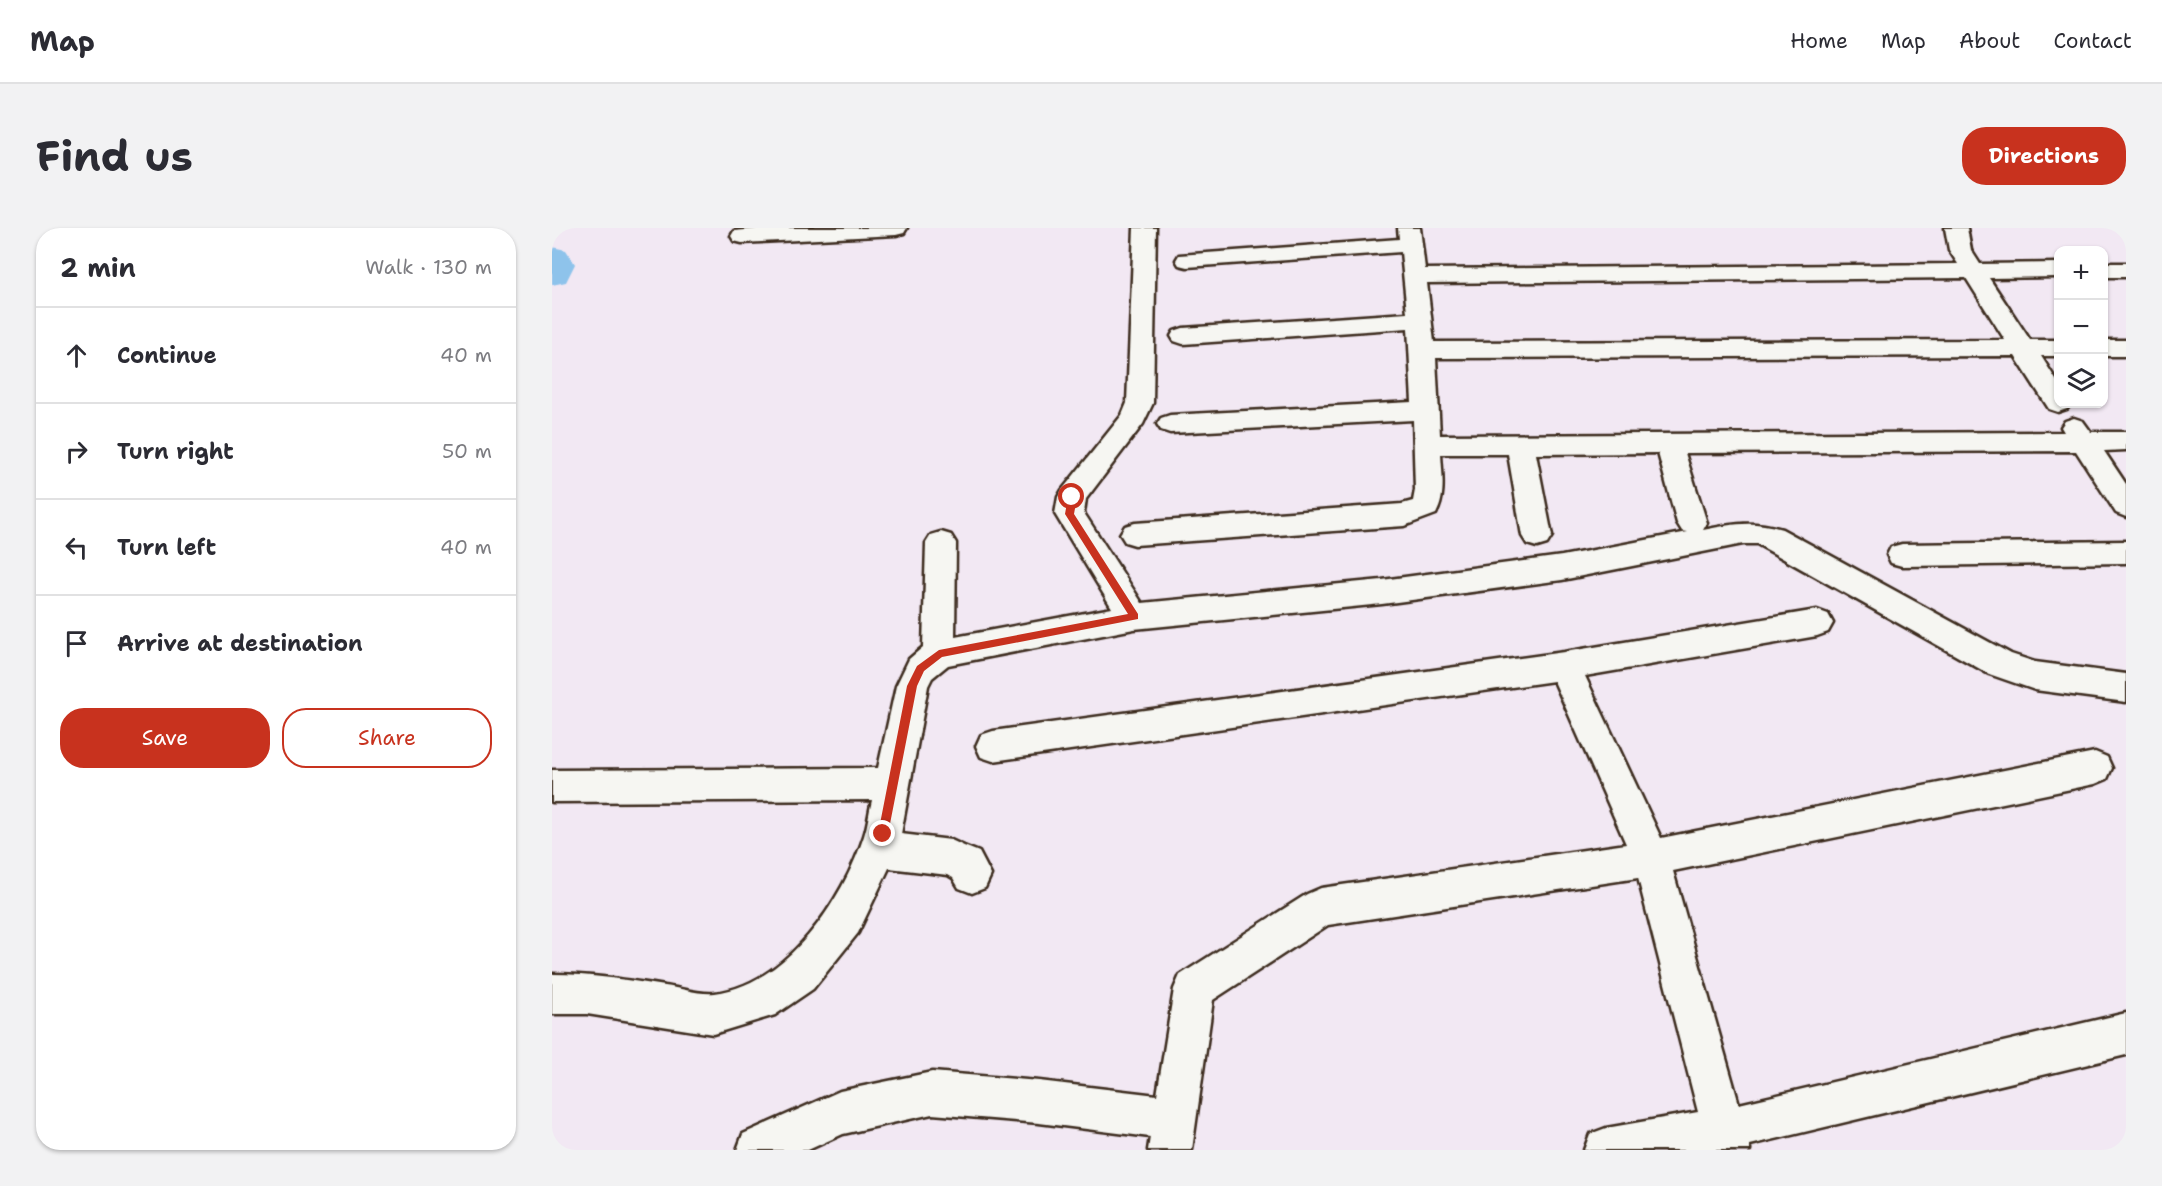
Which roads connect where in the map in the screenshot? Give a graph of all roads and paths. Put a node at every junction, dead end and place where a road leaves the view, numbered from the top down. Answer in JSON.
{"nodes":[{"id":1,"x":896,"y":228,"type":"edge"},
{"id":2,"x":1145,"y":228,"type":"edge"},
{"id":3,"x":1956,"y":228,"type":"edge"},
{"id":4,"x":742,"y":236,"type":"dead end"},
{"id":5,"x":1410,"y":236,"type":"edge"},
{"id":6,"x":1187,"y":260,"type":"dead end"},
{"id":7,"x":2054,"y":270,"type":"edge"},
{"id":8,"x":2108,"y":270,"type":"edge"},
{"id":9,"x":2126,"y":270,"type":"edge"},
{"id":10,"x":1972,"y":271,"type":"junction"},
{"id":11,"x":1414,"y":276,"type":"junction"},
{"id":12,"x":1420,"y":320,"type":"junction"},
{"id":13,"x":1183,"y":336,"type":"dead end"},
{"id":14,"x":2022,"y":348,"type":"junction"},
{"id":15,"x":2054,"y":348,"type":"edge"},
{"id":16,"x":2108,"y":348,"type":"edge"},
{"id":17,"x":2126,"y":348,"type":"edge"},
{"id":18,"x":1423,"y":350,"type":"junction"},
{"id":19,"x":2054,"y":396,"type":"edge"},
{"id":20,"x":2062,"y":408,"type":"edge"},
{"id":21,"x":1425,"y":410,"type":"junction"},
{"id":22,"x":1170,"y":424,"type":"dead end"},
{"id":23,"x":2084,"y":441,"type":"junction"},
{"id":24,"x":2126,"y":441,"type":"edge"},
{"id":25,"x":1520,"y":444,"type":"junction"},
{"id":26,"x":1669,"y":444,"type":"junction"},
{"id":27,"x":1427,"y":445,"type":"junction"},
{"id":28,"x":2126,"y":506,"type":"edge"},
{"id":29,"x":1692,"y":523,"type":"dead end"},
{"id":30,"x":1135,"y":534,"type":"dead end"},
{"id":31,"x":1537,"y":536,"type":"dead end"},
{"id":32,"x":941,"y":543,"type":"dead end"},
{"id":33,"x":2126,"y":552,"type":"edge"},
{"id":34,"x":1902,"y":555,"type":"dead end"},
{"id":35,"x":1134,"y":616,"type":"junction"},
{"id":36,"x":1817,"y":623,"type":"dead end"},
{"id":37,"x":939,"y":654,"type":"junction"},
{"id":38,"x":1564,"y":666,"type":"junction"},
{"id":39,"x":2126,"y":688,"type":"edge"},
{"id":40,"x":993,"y":746,"type":"dead end"},
{"id":41,"x":2095,"y":768,"type":"dead end"},
{"id":42,"x":894,"y":784,"type":"junction"},
{"id":43,"x":552,"y":786,"type":"edge"},
{"id":44,"x":877,"y":849,"type":"junction"},
{"id":45,"x":1651,"y":858,"type":"junction"},
{"id":46,"x":972,"y":875,"type":"dead end"},
{"id":47,"x":552,"y":994,"type":"edge"},
{"id":48,"x":2126,"y":1034,"type":"edge"},
{"id":49,"x":1172,"y":1135,"type":"edge"},
{"id":50,"x":1727,"y":1139,"type":"edge"},
{"id":51,"x":759,"y":1150,"type":"edge"},
{"id":52,"x":1606,"y":1150,"type":"edge"}],
"edges":[{"from":1,"to":4,"type":"street"},
{"from":2,"to":35,"type":"street"},
{"from":3,"to":10,"type":"street"},
{"from":5,"to":6,"type":"street"},
{"from":5,"to":11,"type":"street"},
{"from":7,"to":10,"type":"street"},
{"from":8,"to":9,"type":"street"},
{"from":10,"to":11,"type":"street"},
{"from":10,"to":14,"type":"street"},
{"from":11,"to":12,"type":"street"},
{"from":12,"to":13,"type":"street"},
{"from":12,"to":18,"type":"street"},
{"from":14,"to":15,"type":"street"},
{"from":14,"to":18,"type":"street"},
{"from":14,"to":19,"type":"street"},
{"from":16,"to":17,"type":"street"},
{"from":18,"to":21,"type":"street"},
{"from":20,"to":23,"type":"street"},
{"from":21,"to":22,"type":"street"},
{"from":21,"to":27,"type":"street"},
{"from":23,"to":24,"type":"street"},
{"from":23,"to":26,"type":"street"},
{"from":23,"to":28,"type":"street"},
{"from":25,"to":26,"type":"street"},
{"from":25,"to":27,"type":"street"},
{"from":25,"to":31,"type":"street"},
{"from":26,"to":29,"type":"street"},
{"from":27,"to":30,"type":"street"},
{"from":32,"to":37,"type":"street"},
{"from":33,"to":34,"type":"street"},
{"from":35,"to":37,"type":"street"},
{"from":35,"to":39,"type":"street"},
{"from":36,"to":38,"type":"street"},
{"from":37,"to":42,"type":"street"},
{"from":38,"to":40,"type":"street"},
{"from":38,"to":45,"type":"street"},
{"from":41,"to":45,"type":"street"},
{"from":42,"to":43,"type":"street"},
{"from":42,"to":44,"type":"street"},
{"from":44,"to":46,"type":"street"},
{"from":44,"to":47,"type":"street"},
{"from":45,"to":49,"type":"street"},
{"from":45,"to":50,"type":"street"},
{"from":48,"to":50,"type":"street"},
{"from":49,"to":51,"type":"street"},
{"from":50,"to":52,"type":"street"}]}
